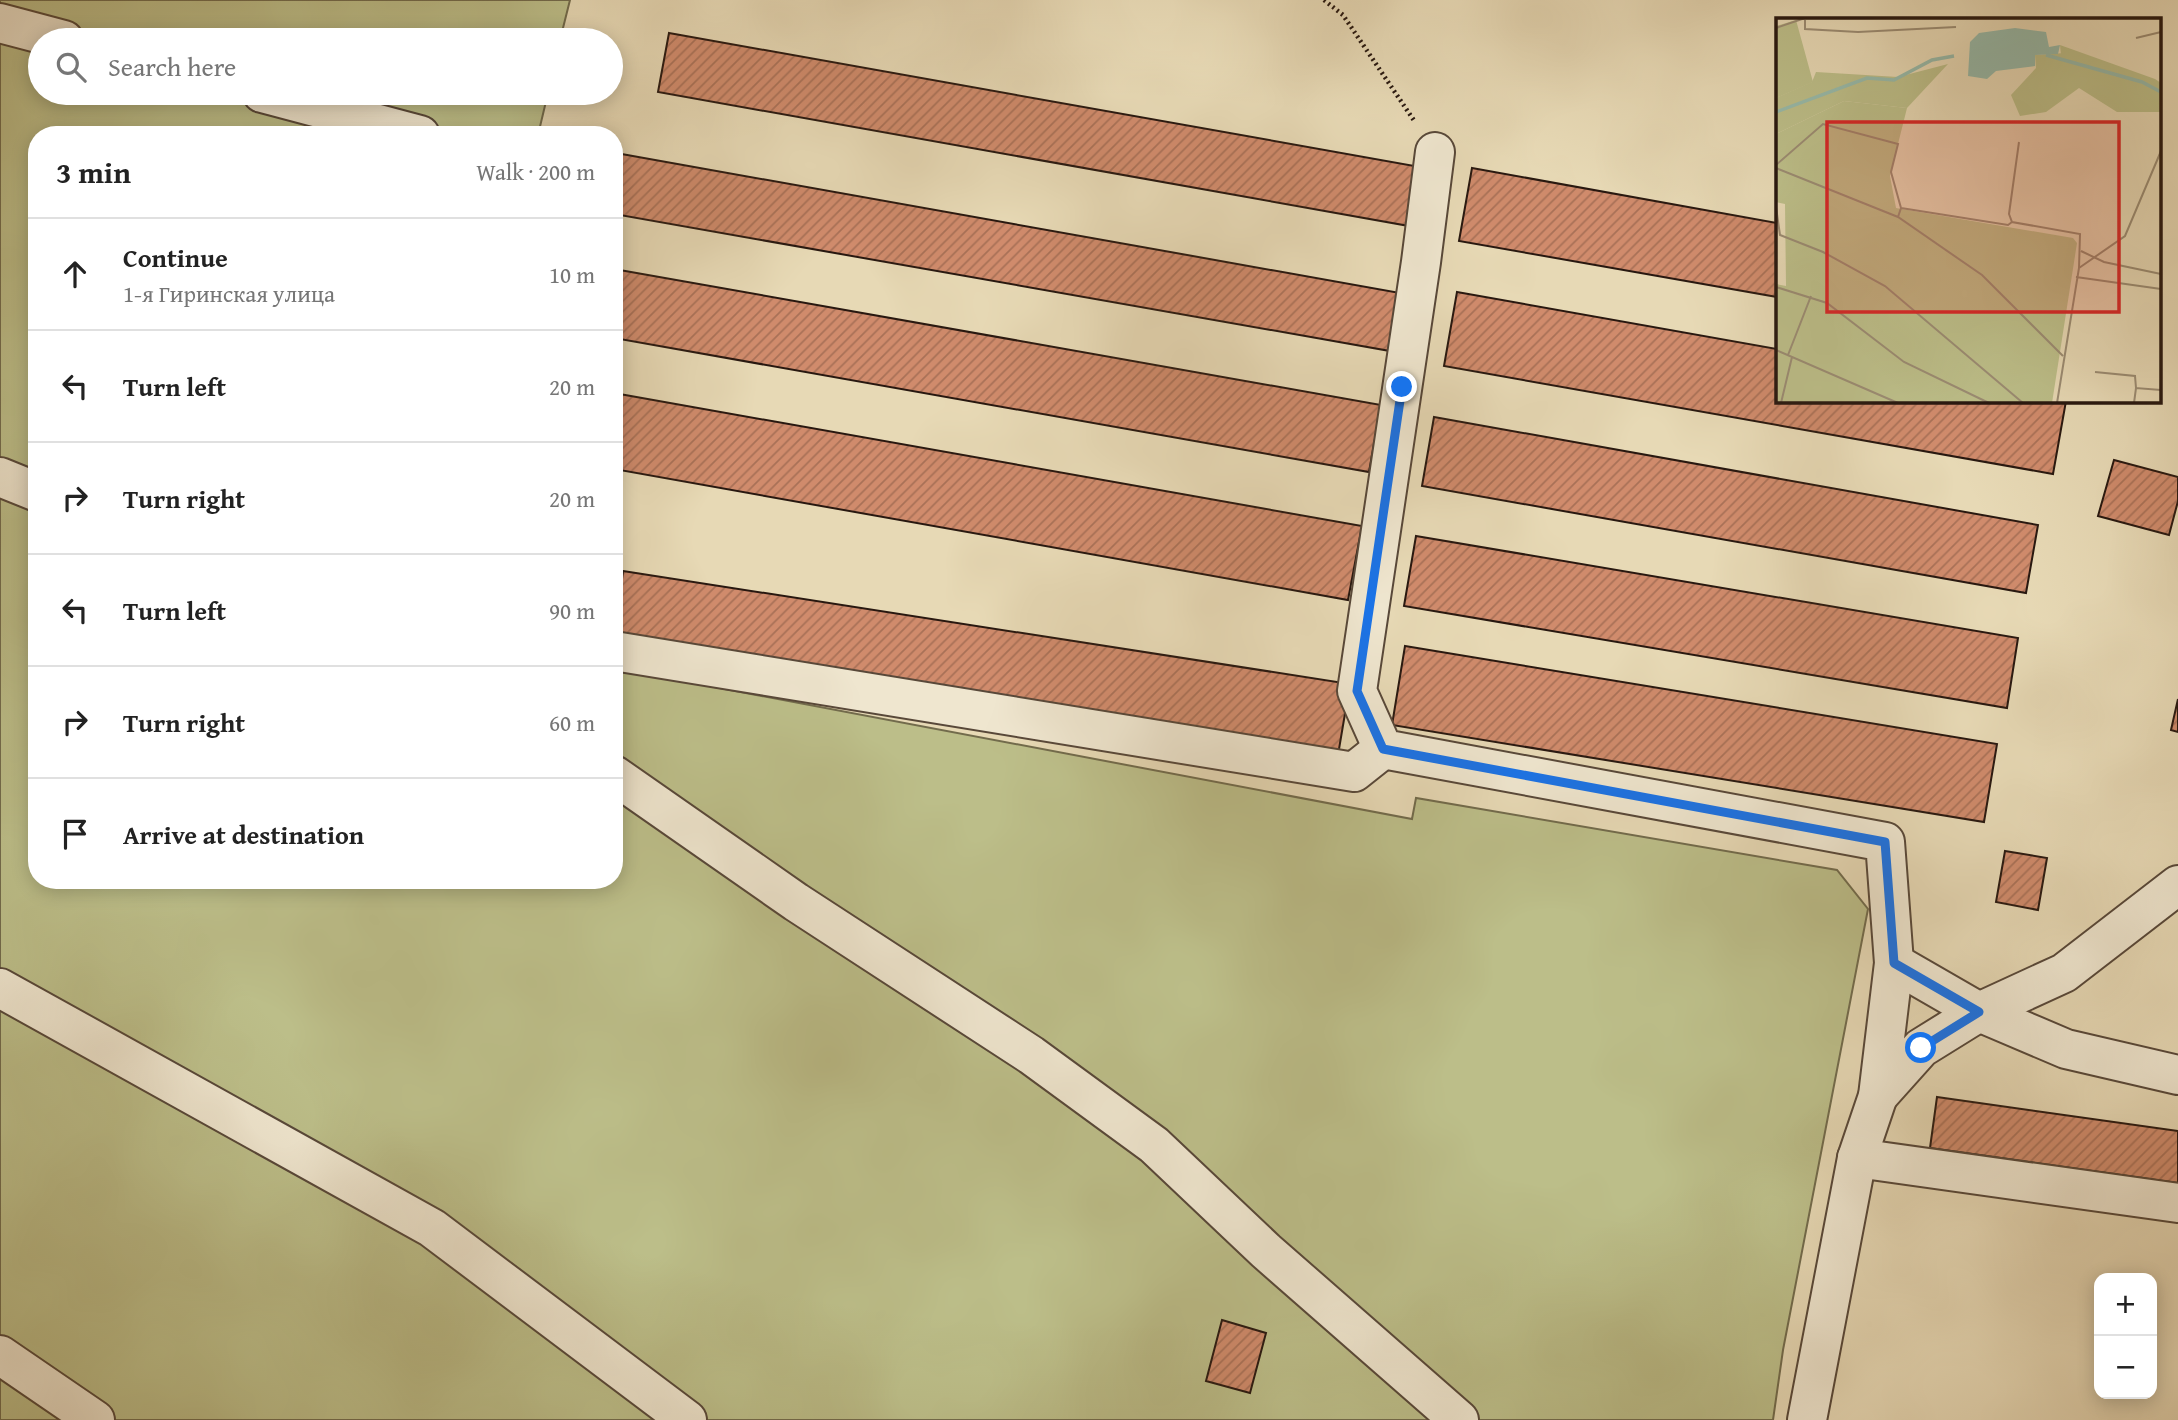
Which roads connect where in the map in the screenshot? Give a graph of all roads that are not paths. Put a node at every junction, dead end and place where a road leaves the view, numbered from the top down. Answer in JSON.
{"nodes":[{"id":1,"x":0,"y":23,"type":"edge"},
{"id":2,"x":28,"y":30,"type":"edge"},
{"id":3,"x":307,"y":105,"type":"edge"},
{"id":4,"x":386,"y":126,"type":"edge"},
{"id":5,"x":1435,"y":152,"type":"road end"},
{"id":6,"x":0,"y":477,"type":"edge"},
{"id":7,"x":28,"y":488,"type":"edge"},
{"id":8,"x":623,"y":652,"type":"edge"},
{"id":9,"x":1383,"y":749,"type":"junction"},
{"id":10,"x":623,"y":781,"type":"edge"},
{"id":11,"x":2178,"y":885,"type":"edge"},
{"id":12,"x":1894,"y":963,"type":"junction"},
{"id":13,"x":0,"y":988,"type":"edge"},
{"id":14,"x":1979,"y":1012,"type":"junction"},
{"id":15,"x":2178,"y":1076,"type":"edge"},
{"id":16,"x":1878,"y":1096,"type":"junction"},
{"id":17,"x":1857,"y":1158,"type":"junction"},
{"id":18,"x":2178,"y":1203,"type":"edge"},
{"id":19,"x":0,"y":1355,"type":"edge"},
{"id":20,"x":95,"y":1420,"type":"edge"},
{"id":21,"x":687,"y":1420,"type":"edge"},
{"id":22,"x":1459,"y":1420,"type":"edge"},
{"id":23,"x":1807,"y":1420,"type":"edge"}],
"edges":[{"from":1,"to":2,"type":"street"},
{"from":3,"to":4,"type":"street"},
{"from":5,"to":9,"type":"street"},
{"from":6,"to":7,"type":"street"},
{"from":8,"to":9,"type":"street"},
{"from":9,"to":12,"type":"street"},
{"from":10,"to":22,"type":"street"},
{"from":11,"to":14,"type":"street"},
{"from":12,"to":14,"type":"street"},
{"from":12,"to":16,"type":"street"},
{"from":13,"to":21,"type":"street"},
{"from":14,"to":15,"type":"street"},
{"from":14,"to":16,"type":"street"},
{"from":16,"to":17,"type":"street"},
{"from":17,"to":18,"type":"street"},
{"from":17,"to":23,"type":"street"},
{"from":19,"to":20,"type":"street"}]}
